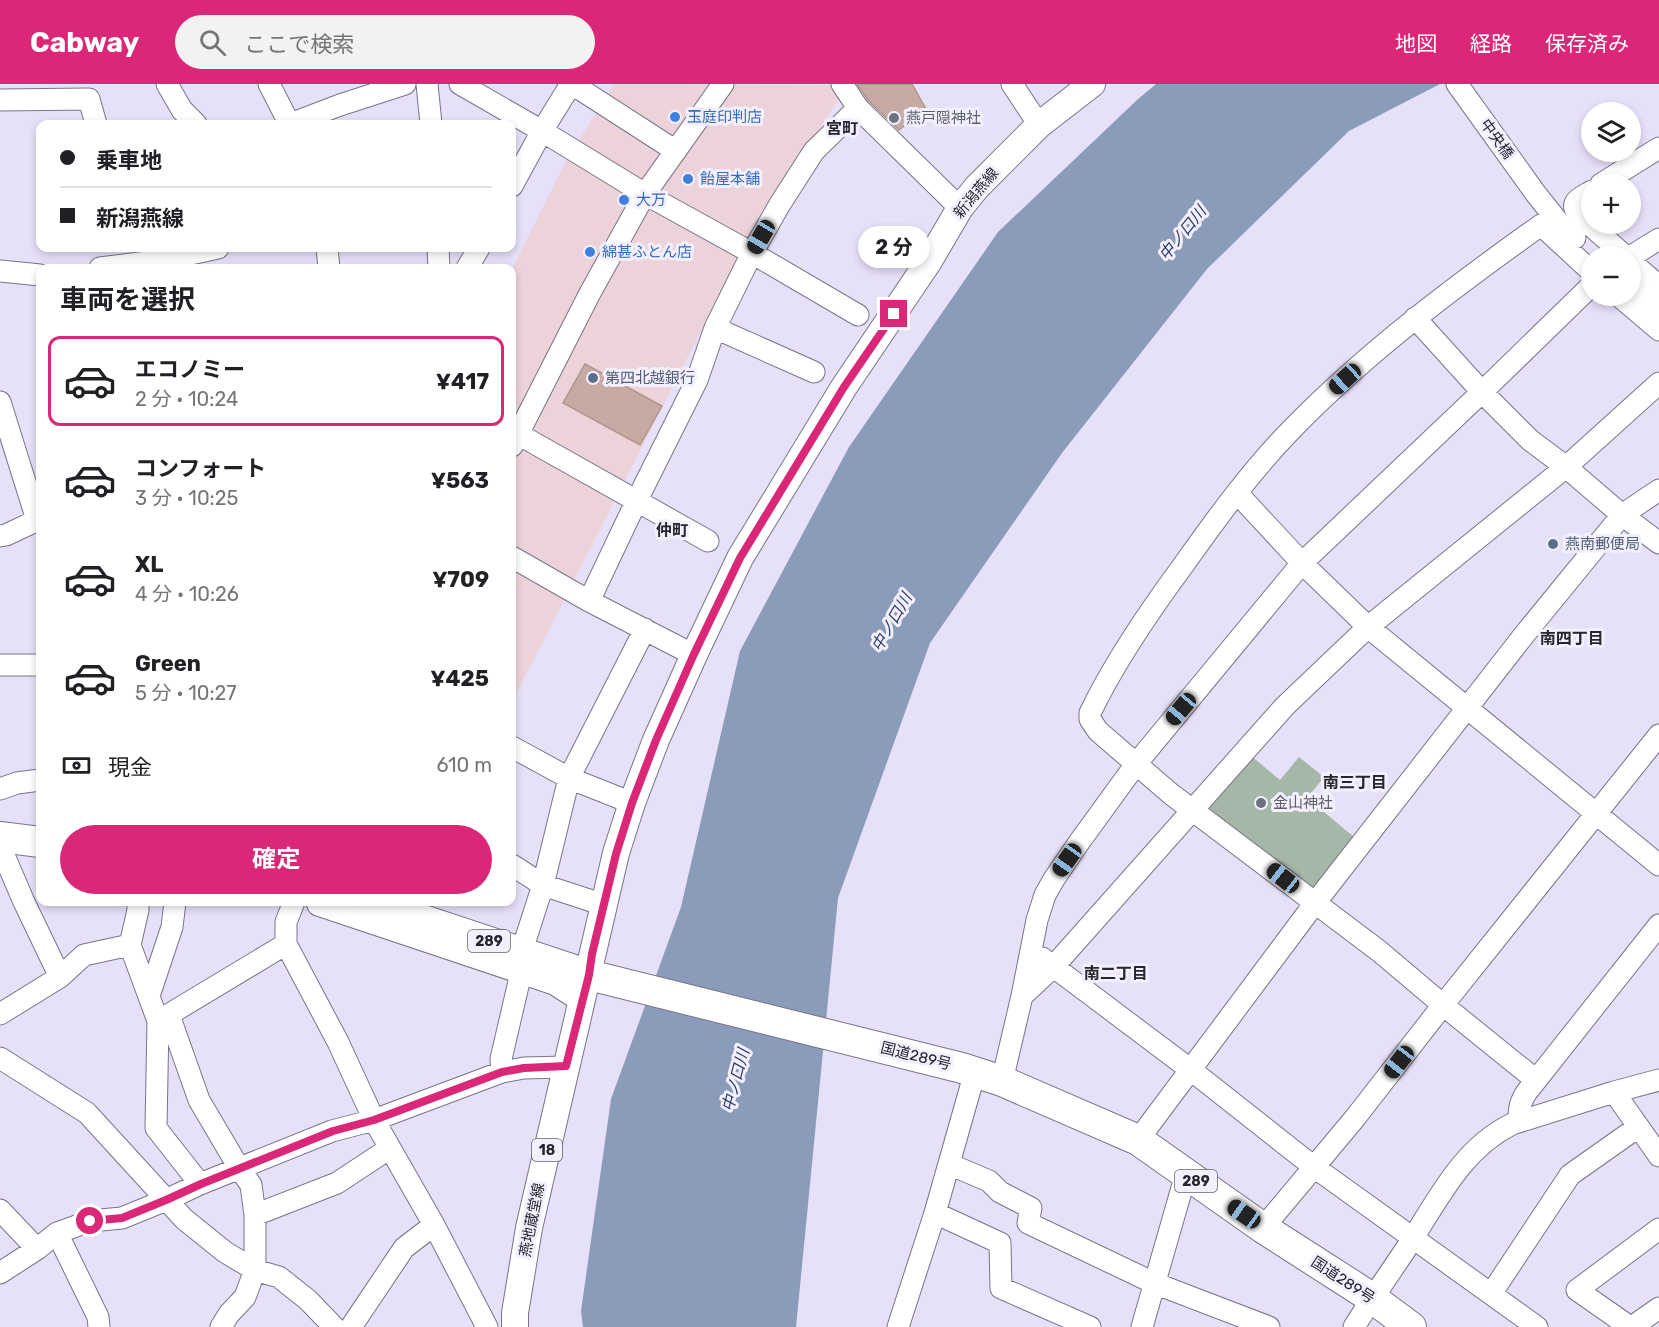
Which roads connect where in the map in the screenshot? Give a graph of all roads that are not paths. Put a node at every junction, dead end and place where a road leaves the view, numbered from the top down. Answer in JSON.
{"nodes":[{"id":1,"x":167,"y":84,"type":"edge"},
{"id":2,"x":269,"y":84,"type":"edge"},
{"id":3,"x":405,"y":84,"type":"edge"},
{"id":4,"x":427,"y":84,"type":"edge"},
{"id":5,"x":460,"y":84,"type":"edge"},
{"id":6,"x":571,"y":84,"type":"edge"},
{"id":7,"x":723,"y":84,"type":"edge"},
{"id":8,"x":842,"y":84,"type":"edge"},
{"id":9,"x":1012,"y":84,"type":"edge"},
{"id":10,"x":1092,"y":84,"type":"edge"},
{"id":11,"x":1457,"y":84,"type":"edge"},
{"id":12,"x":52,"y":91,"type":"edge"},
{"id":13,"x":0,"y":100,"type":"edge"},
{"id":14,"x":858,"y":108,"type":"junction"},
{"id":15,"x":95,"y":120,"type":"edge"},
{"id":16,"x":192,"y":120,"type":"edge"},
{"id":17,"x":287,"y":120,"type":"edge"},
{"id":18,"x":310,"y":120,"type":"edge"},
{"id":19,"x":431,"y":120,"type":"edge"},
{"id":20,"x":1039,"y":124,"type":"junction"},
{"id":21,"x":542,"y":131,"type":"junction"},
{"id":22,"x":1659,"y":148,"type":"edge"},
{"id":23,"x":676,"y":151,"type":"junction"},
{"id":24,"x":1617,"y":174,"type":"edge"},
{"id":25,"x":516,"y":179,"type":"edge"},
{"id":26,"x":645,"y":194,"type":"junction"},
{"id":27,"x":1581,"y":198,"type":"edge"},
{"id":28,"x":960,"y":208,"type":"junction"},
{"id":29,"x":1581,"y":217,"type":"edge"},
{"id":30,"x":1600,"y":234,"type":"edge"},
{"id":31,"x":1659,"y":239,"type":"edge"},
{"id":32,"x":1584,"y":246,"type":"edge"},
{"id":33,"x":1614,"y":246,"type":"edge"},
{"id":34,"x":1641,"y":250,"type":"edge"},
{"id":35,"x":752,"y":253,"type":"junction"},
{"id":36,"x":132,"y":256,"type":"edge"},
{"id":37,"x":212,"y":256,"type":"edge"},
{"id":38,"x":1581,"y":262,"type":"edge"},
{"id":39,"x":111,"y":264,"type":"edge"},
{"id":40,"x":163,"y":264,"type":"edge"},
{"id":41,"x":1641,"y":270,"type":"edge"},
{"id":42,"x":0,"y":271,"type":"edge"},
{"id":43,"x":36,"y":275,"type":"edge"},
{"id":44,"x":1659,"y":286,"type":"edge"},
{"id":45,"x":1641,"y":295,"type":"edge"},
{"id":46,"x":1581,"y":296,"type":"edge"},
{"id":47,"x":1631,"y":306,"type":"edge"},
{"id":48,"x":1659,"y":309,"type":"edge"},
{"id":49,"x":858,"y":315,"type":"dead end"},
{"id":50,"x":1415,"y":318,"type":"junction"},
{"id":51,"x":715,"y":328,"type":"junction"},
{"id":52,"x":1659,"y":330,"type":"edge"},
{"id":53,"x":814,"y":372,"type":"dead end"},
{"id":54,"x":1659,"y":383,"type":"edge"},
{"id":55,"x":1482,"y":393,"type":"junction"},
{"id":56,"x":0,"y":402,"type":"edge"},
{"id":57,"x":516,"y":438,"type":"edge"},
{"id":58,"x":516,"y":441,"type":"edge"},
{"id":59,"x":1566,"y":468,"type":"junction"},
{"id":60,"x":1659,"y":490,"type":"edge"},
{"id":61,"x":1236,"y":493,"type":"junction"},
{"id":62,"x":636,"y":502,"type":"junction"},
{"id":63,"x":36,"y":511,"type":"edge"},
{"id":64,"x":1622,"y":515,"type":"junction"},
{"id":65,"x":36,"y":521,"type":"edge"},
{"id":66,"x":0,"y":536,"type":"edge"},
{"id":67,"x":708,"y":541,"type":"dead end"},
{"id":68,"x":1659,"y":543,"type":"edge"},
{"id":69,"x":516,"y":559,"type":"edge"},
{"id":70,"x":1302,"y":563,"type":"junction"},
{"id":71,"x":589,"y":601,"type":"junction"},
{"id":72,"x":1368,"y":627,"type":"junction"},
{"id":73,"x":645,"y":629,"type":"junction"},
{"id":74,"x":694,"y":654,"type":"junction"},
{"id":75,"x":0,"y":665,"type":"edge"},
{"id":76,"x":36,"y":665,"type":"edge"},
{"id":77,"x":1467,"y":707,"type":"junction"},
{"id":78,"x":1659,"y":735,"type":"edge"},
{"id":79,"x":516,"y":749,"type":"edge"},
{"id":80,"x":1136,"y":764,"type":"junction"},
{"id":81,"x":569,"y":778,"type":"junction"},
{"id":82,"x":36,"y":781,"type":"edge"},
{"id":83,"x":0,"y":789,"type":"edge"},
{"id":84,"x":632,"y":803,"type":"junction"},
{"id":85,"x":1192,"y":810,"type":"junction"},
{"id":86,"x":1596,"y":813,"type":"junction"},
{"id":87,"x":0,"y":837,"type":"edge"},
{"id":88,"x":36,"y":842,"type":"edge"},
{"id":89,"x":0,"y":846,"type":"edge"},
{"id":90,"x":1659,"y":865,"type":"edge"},
{"id":91,"x":516,"y":868,"type":"edge"},
{"id":92,"x":543,"y":885,"type":"junction"},
{"id":93,"x":1316,"y":903,"type":"junction"},
{"id":94,"x":604,"y":905,"type":"junction"},
{"id":95,"x":138,"y":906,"type":"edge"},
{"id":96,"x":175,"y":906,"type":"edge"},
{"id":97,"x":292,"y":906,"type":"edge"},
{"id":98,"x":321,"y":906,"type":"edge"},
{"id":99,"x":381,"y":906,"type":"edge"},
{"id":100,"x":409,"y":906,"type":"edge"},
{"id":101,"x":1659,"y":925,"type":"edge"},
{"id":102,"x":286,"y":944,"type":"junction"},
{"id":103,"x":524,"y":944,"type":"junction"},
{"id":104,"x":130,"y":945,"type":"junction"},
{"id":105,"x":1032,"y":952,"type":"junction"},
{"id":106,"x":1054,"y":966,"type":"junction"},
{"id":107,"x":521,"y":973,"type":"junction"},
{"id":108,"x":60,"y":977,"type":"junction"},
{"id":109,"x":593,"y":978,"type":"junction"},
{"id":110,"x":148,"y":996,"type":"junction"},
{"id":111,"x":1022,"y":996,"type":"junction"},
{"id":112,"x":1443,"y":1005,"type":"junction"},
{"id":113,"x":0,"y":1014,"type":"edge"},
{"id":114,"x":163,"y":1018,"type":"junction"},
{"id":115,"x":1,"y":1061,"type":"edge"},
{"id":116,"x":566,"y":1066,"type":"junction"},
{"id":117,"x":1191,"y":1070,"type":"junction"},
{"id":118,"x":502,"y":1072,"type":"junction"},
{"id":119,"x":980,"y":1073,"type":"junction"},
{"id":120,"x":1536,"y":1080,"type":"junction"},
{"id":121,"x":1659,"y":1080,"type":"edge"},
{"id":122,"x":1614,"y":1092,"type":"junction"},
{"id":123,"x":374,"y":1120,"type":"junction"},
{"id":124,"x":1520,"y":1121,"type":"junction"},
{"id":125,"x":1638,"y":1127,"type":"junction"},
{"id":126,"x":1137,"y":1140,"type":"junction"},
{"id":127,"x":390,"y":1148,"type":"junction"},
{"id":128,"x":1659,"y":1156,"type":"edge"},
{"id":129,"x":948,"y":1164,"type":"junction"},
{"id":130,"x":1314,"y":1167,"type":"junction"},
{"id":131,"x":239,"y":1168,"type":"junction"},
{"id":132,"x":1186,"y":1174,"type":"junction"},
{"id":133,"x":201,"y":1184,"type":"junction"},
{"id":134,"x":166,"y":1200,"type":"junction"},
{"id":135,"x":0,"y":1210,"type":"edge"},
{"id":136,"x":935,"y":1213,"type":"junction"},
{"id":137,"x":255,"y":1215,"type":"junction"},
{"id":138,"x":434,"y":1225,"type":"junction"},
{"id":139,"x":1263,"y":1228,"type":"junction"},
{"id":140,"x":1659,"y":1229,"type":"edge"},
{"id":141,"x":57,"y":1233,"type":"junction"},
{"id":142,"x":1413,"y":1239,"type":"junction"},
{"id":143,"x":38,"y":1249,"type":"junction"},
{"id":144,"x":255,"y":1270,"type":"junction"},
{"id":145,"x":0,"y":1273,"type":"edge"},
{"id":146,"x":1154,"y":1283,"type":"junction"},
{"id":147,"x":1491,"y":1294,"type":"junction"},
{"id":148,"x":1372,"y":1298,"type":"junction"},
{"id":149,"x":1659,"y":1308,"type":"edge"},
{"id":150,"x":99,"y":1327,"type":"edge"},
{"id":151,"x":220,"y":1327,"type":"edge"},
{"id":152,"x":334,"y":1327,"type":"edge"},
{"id":153,"x":351,"y":1327,"type":"edge"},
{"id":154,"x":487,"y":1327,"type":"edge"},
{"id":155,"x":514,"y":1327,"type":"edge"},
{"id":156,"x":898,"y":1327,"type":"edge"},
{"id":157,"x":1090,"y":1327,"type":"edge"},
{"id":158,"x":1142,"y":1327,"type":"edge"},
{"id":159,"x":1269,"y":1327,"type":"edge"},
{"id":160,"x":1354,"y":1327,"type":"edge"},
{"id":161,"x":1411,"y":1327,"type":"edge"},
{"id":162,"x":1537,"y":1327,"type":"edge"},
{"id":163,"x":1631,"y":1327,"type":"edge"}],
"edges":[{"from":1,"to":16,"type":"street"},
{"from":2,"to":17,"type":"street"},
{"from":3,"to":18,"type":"street"},
{"from":4,"to":19,"type":"street"},
{"from":5,"to":21,"type":"street"},
{"from":6,"to":21,"type":"street"},
{"from":6,"to":23,"type":"street"},
{"from":7,"to":23,"type":"street"},
{"from":8,"to":14,"type":"street"},
{"from":9,"to":20,"type":"street"},
{"from":10,"to":20,"type":"main road","name":"新潟燕線"},
{"from":11,"to":32,"type":"street","name":"中央橋"},
{"from":12,"to":13,"type":"street"},
{"from":12,"to":15,"type":"street"},
{"from":14,"to":28,"type":"street"},
{"from":14,"to":35,"type":"street"},
{"from":20,"to":28,"type":"main road","name":"新潟燕線"},
{"from":21,"to":25,"type":"street"},
{"from":21,"to":26,"type":"street"},
{"from":22,"to":24,"type":"street"},
{"from":23,"to":26,"type":"street"},
{"from":26,"to":35,"type":"street"},
{"from":26,"to":57,"type":"street"},
{"from":27,"to":29,"type":"street"},
{"from":28,"to":74,"type":"main road","name":"新潟燕線"},
{"from":30,"to":33,"type":"street"},
{"from":31,"to":34,"type":"street"},
{"from":35,"to":49,"type":"street"},
{"from":35,"to":51,"type":"street"},
{"from":36,"to":39,"type":"street"},
{"from":36,"to":40,"type":"street"},
{"from":37,"to":40,"type":"street"},
{"from":38,"to":50,"type":"street"},
{"from":41,"to":44,"type":"street"},
{"from":42,"to":43,"type":"street"},
{"from":45,"to":48,"type":"street"},
{"from":46,"to":55,"type":"street"},
{"from":47,"to":52,"type":"street"},
{"from":50,"to":55,"type":"street"},
{"from":50,"to":61,"type":"street"},
{"from":51,"to":53,"type":"street"},
{"from":51,"to":62,"type":"street"},
{"from":54,"to":59,"type":"street"},
{"from":55,"to":59,"type":"street"},
{"from":55,"to":70,"type":"street"},
{"from":56,"to":63,"type":"street"},
{"from":58,"to":62,"type":"street"},
{"from":59,"to":64,"type":"street"},
{"from":59,"to":72,"type":"street"},
{"from":60,"to":64,"type":"street"},
{"from":61,"to":70,"type":"street"},
{"from":61,"to":80,"type":"street"},
{"from":62,"to":67,"type":"street"},
{"from":62,"to":71,"type":"street"},
{"from":64,"to":68,"type":"street"},
{"from":64,"to":77,"type":"street"},
{"from":65,"to":66,"type":"street"},
{"from":69,"to":71,"type":"street"},
{"from":70,"to":72,"type":"street"},
{"from":70,"to":80,"type":"street"},
{"from":71,"to":73,"type":"street"},
{"from":72,"to":77,"type":"street"},
{"from":72,"to":85,"type":"street"},
{"from":73,"to":74,"type":"street"},
{"from":73,"to":81,"type":"street"},
{"from":74,"to":84,"type":"main road","name":"新潟燕線"},
{"from":75,"to":76,"type":"street"},
{"from":77,"to":86,"type":"street"},
{"from":77,"to":93,"type":"street"},
{"from":78,"to":86,"type":"street"},
{"from":79,"to":81,"type":"street"},
{"from":80,"to":85,"type":"street"},
{"from":80,"to":105,"type":"street"},
{"from":81,"to":84,"type":"street"},
{"from":81,"to":92,"type":"street"},
{"from":82,"to":83,"type":"street"},
{"from":84,"to":94,"type":"main road","name":"新潟燕線"},
{"from":85,"to":93,"type":"street"},
{"from":85,"to":106,"type":"street"},
{"from":86,"to":90,"type":"street"},
{"from":86,"to":112,"type":"street"},
{"from":87,"to":88,"type":"highway"},
{"from":89,"to":108,"type":"street"},
{"from":91,"to":92,"type":"street"},
{"from":92,"to":94,"type":"street"},
{"from":92,"to":103,"type":"street"},
{"from":93,"to":112,"type":"street"},
{"from":93,"to":117,"type":"street"},
{"from":94,"to":109,"type":"main road","name":"新潟燕線"},
{"from":95,"to":104,"type":"street"},
{"from":96,"to":110,"type":"street"},
{"from":97,"to":102,"type":"street"},
{"from":98,"to":107,"type":"street"},
{"from":99,"to":109,"type":"highway","name":"国道289号","number":"289"},
{"from":100,"to":103,"type":"street"},
{"from":101,"to":120,"type":"street"},
{"from":102,"to":114,"type":"street"},
{"from":102,"to":123,"type":"street"},
{"from":103,"to":109,"type":"street"},
{"from":104,"to":108,"type":"street"},
{"from":104,"to":110,"type":"street"},
{"from":105,"to":106,"type":"street"},
{"from":105,"to":111,"type":"street"},
{"from":106,"to":111,"type":"street"},
{"from":106,"to":117,"type":"street"},
{"from":107,"to":109,"type":"street"},
{"from":107,"to":118,"type":"street"},
{"from":108,"to":113,"type":"street"},
{"from":109,"to":116,"type":"main road","name":"燕地蔵堂線","number":"18"},
{"from":109,"to":119,"type":"highway","name":"国道289号","number":"289"},
{"from":110,"to":114,"type":"street"},
{"from":111,"to":119,"type":"street"},
{"from":112,"to":120,"type":"street"},
{"from":112,"to":130,"type":"street"},
{"from":114,"to":131,"type":"street"},
{"from":114,"to":133,"type":"street"},
{"from":115,"to":134,"type":"street"},
{"from":116,"to":118,"type":"street"},
{"from":116,"to":155,"type":"main road","name":"燕地蔵堂線","number":"18"},
{"from":117,"to":126,"type":"street"},
{"from":117,"to":130,"type":"street"},
{"from":118,"to":123,"type":"street"},
{"from":119,"to":126,"type":"highway","name":"国道289号","number":"289"},
{"from":119,"to":129,"type":"street"},
{"from":120,"to":124,"type":"street"},
{"from":121,"to":122,"type":"street"},
{"from":122,"to":124,"type":"street"},
{"from":122,"to":125,"type":"street"},
{"from":123,"to":127,"type":"street"},
{"from":123,"to":131,"type":"street"},
{"from":124,"to":142,"type":"street"},
{"from":125,"to":128,"type":"street"},
{"from":125,"to":147,"type":"street"},
{"from":126,"to":132,"type":"highway","name":"国道289号","number":"289"},
{"from":127,"to":137,"type":"street"},
{"from":127,"to":138,"type":"street"},
{"from":129,"to":136,"type":"street"},
{"from":129,"to":146,"type":"street"},
{"from":130,"to":139,"type":"street"},
{"from":130,"to":142,"type":"street"},
{"from":131,"to":133,"type":"street"},
{"from":131,"to":137,"type":"street"},
{"from":132,"to":139,"type":"highway","name":"国道289号","number":"289"},
{"from":132,"to":146,"type":"street"},
{"from":133,"to":134,"type":"street"},
{"from":134,"to":141,"type":"street"},
{"from":134,"to":144,"type":"street"},
{"from":135,"to":143,"type":"street"},
{"from":136,"to":156,"type":"street"},
{"from":136,"to":157,"type":"street"},
{"from":137,"to":144,"type":"street"},
{"from":138,"to":153,"type":"street"},
{"from":138,"to":154,"type":"street"},
{"from":139,"to":148,"type":"highway","name":"国道289号","number":"289"},
{"from":140,"to":163,"type":"street"},
{"from":141,"to":143,"type":"street"},
{"from":141,"to":150,"type":"street"},
{"from":142,"to":147,"type":"street"},
{"from":142,"to":148,"type":"street"},
{"from":143,"to":145,"type":"street"},
{"from":144,"to":151,"type":"street"},
{"from":144,"to":152,"type":"street"},
{"from":146,"to":158,"type":"street"},
{"from":146,"to":159,"type":"street"},
{"from":147,"to":162,"type":"street"},
{"from":148,"to":160,"type":"street"},
{"from":148,"to":161,"type":"highway","name":"国道289号","number":"289"},
{"from":149,"to":163,"type":"street"}]}
